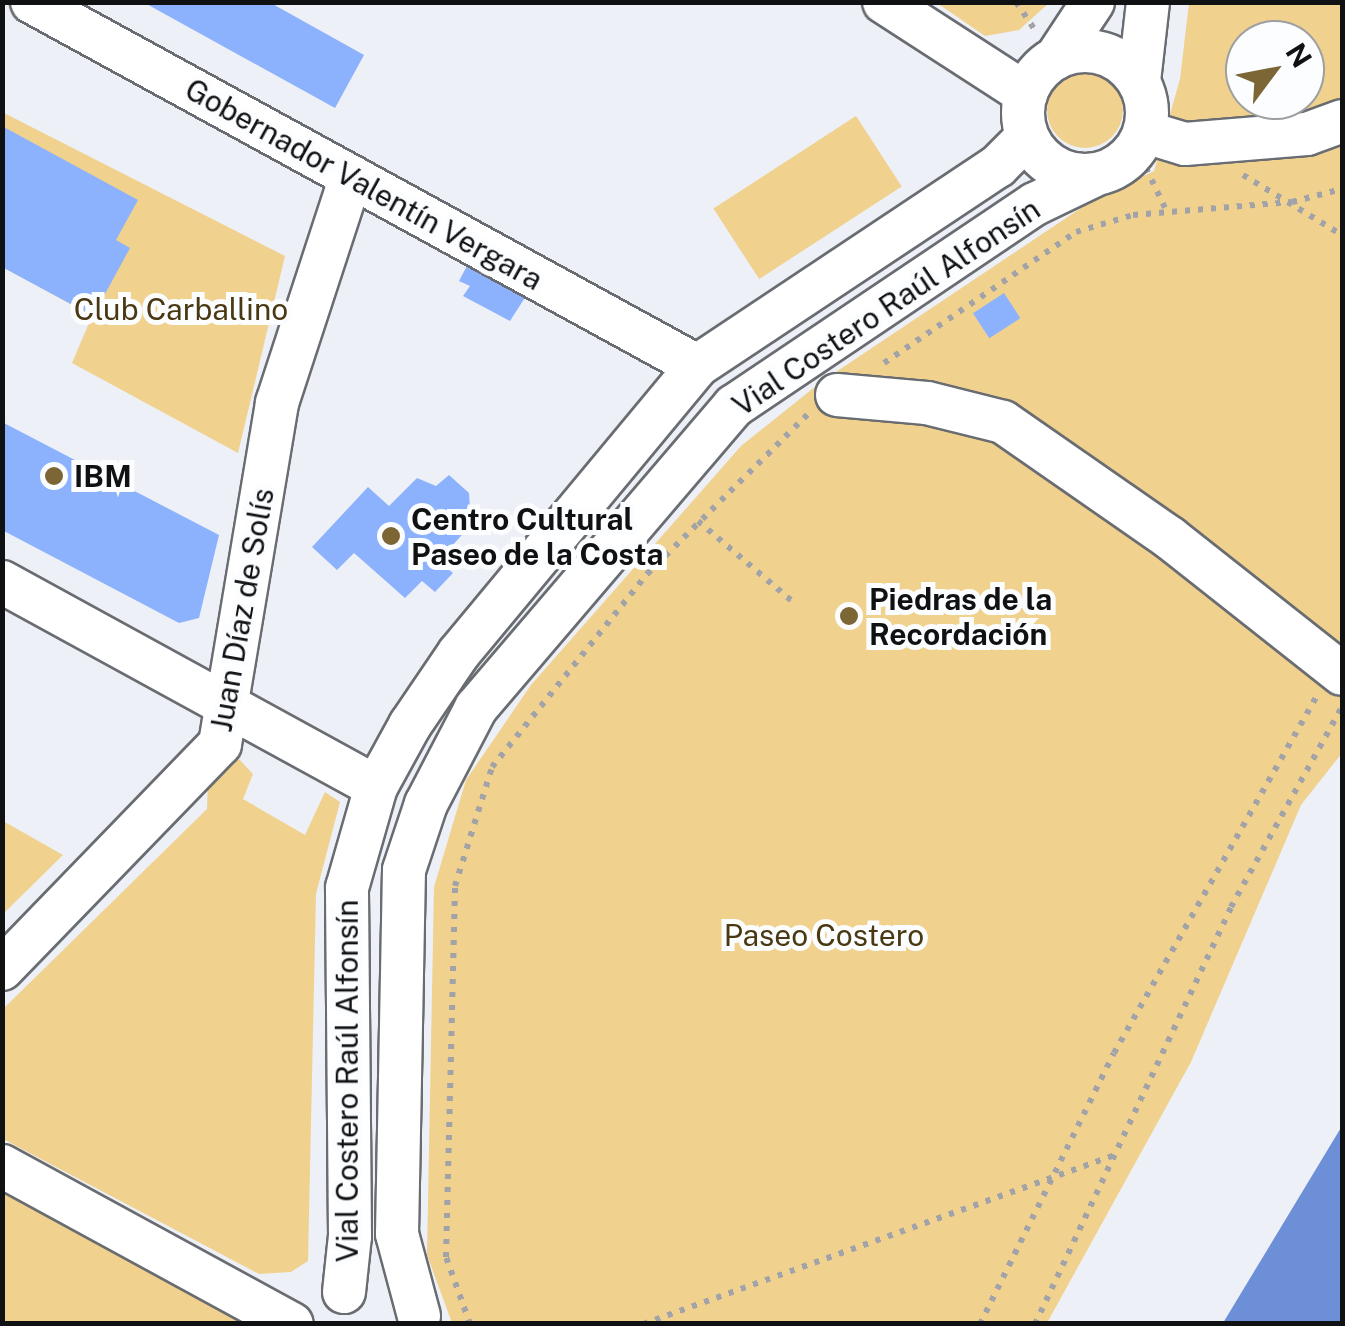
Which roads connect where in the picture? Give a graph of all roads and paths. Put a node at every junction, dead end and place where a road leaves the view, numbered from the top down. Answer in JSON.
{"nodes":[{"id":1,"x":9,"y":2,"type":"edge"},
{"id":2,"x":32,"y":2,"type":"edge"},
{"id":3,"x":884,"y":2,"type":"edge"},
{"id":4,"x":1093,"y":2,"type":"edge"},
{"id":5,"x":1148,"y":2,"type":"edge"},
{"id":6,"x":2,"y":15,"type":"edge"},
{"id":7,"x":1056,"y":58,"type":"junction"},
{"id":8,"x":1139,"y":81,"type":"junction"},
{"id":9,"x":1026,"y":94,"type":"junction"},
{"id":10,"x":1342,"y":121,"type":"edge"},
{"id":11,"x":1028,"y":137,"type":"junction"},
{"id":12,"x":1156,"y":142,"type":"junction"},
{"id":13,"x":1092,"y":176,"type":"junction"},
{"id":14,"x":351,"y":177,"type":"junction"},
{"id":15,"x":1342,"y":189,"type":"edge"},
{"id":16,"x":1292,"y":202,"type":"junction"},
{"id":17,"x":1167,"y":212,"type":"junction"},
{"id":18,"x":1342,"y":235,"type":"edge"},
{"id":19,"x":697,"y":366,"type":"junction"},
{"id":20,"x":837,"y":395,"type":"junction"},
{"id":21,"x":698,"y":521,"type":"junction"},
{"id":22,"x":2,"y":582,"type":"edge"},
{"id":23,"x":792,"y":601,"type":"dead end"},
{"id":24,"x":1339,"y":682,"type":"edge"},
{"id":25,"x":226,"y":706,"type":"junction"},
{"id":26,"x":376,"y":787,"type":"junction"},
{"id":27,"x":2,"y":969,"type":"edge"},
{"id":28,"x":1113,"y":1156,"type":"junction"},
{"id":29,"x":2,"y":1166,"type":"edge"},
{"id":30,"x":1050,"y":1181,"type":"junction"},
{"id":31,"x":344,"y":1292,"type":"junction"},
{"id":32,"x":421,"y":1320,"type":"edge"},
{"id":33,"x":292,"y":1324,"type":"edge"},
{"id":34,"x":313,"y":1324,"type":"edge"},
{"id":35,"x":470,"y":1324,"type":"edge"},
{"id":36,"x":643,"y":1324,"type":"edge"},
{"id":37,"x":980,"y":1324,"type":"edge"},
{"id":38,"x":1035,"y":1324,"type":"edge"}],
"edges":[{"from":1,"to":6,"type":"street"},
{"from":2,"to":14,"type":"street","name":"Gobernador Valentín Vergara"},
{"from":3,"to":9,"type":"street"},
{"from":4,"to":7,"type":"street"},
{"from":5,"to":8,"type":"street"},
{"from":7,"to":8,"type":"street"},
{"from":7,"to":9,"type":"street"},
{"from":8,"to":12,"type":"street"},
{"from":9,"to":11,"type":"street"},
{"from":10,"to":12,"type":"street"},
{"from":11,"to":13,"type":"street"},
{"from":11,"to":19,"type":"street","name":"Vial Costero Raúl Alfonsín"},
{"from":12,"to":13,"type":"street"},
{"from":12,"to":16,"type":"path"},
{"from":12,"to":17,"type":"path"},
{"from":13,"to":32,"type":"street","name":"Vial Costero Raúl Alfonsín"},
{"from":14,"to":19,"type":"street","name":"Gobernador Valentín Vergara"},
{"from":14,"to":25,"type":"street","name":"Juan Díaz de Solís"},
{"from":15,"to":16,"type":"path"},
{"from":16,"to":17,"type":"path"},
{"from":16,"to":18,"type":"path"},
{"from":17,"to":20,"type":"path"},
{"from":19,"to":26,"type":"street","name":"Vial Costero Raúl Alfonsín"},
{"from":20,"to":21,"type":"path"},
{"from":20,"to":24,"type":"street"},
{"from":21,"to":23,"type":"path"},
{"from":21,"to":35,"type":"path"},
{"from":22,"to":25,"type":"street"},
{"from":24,"to":28,"type":"path"},
{"from":24,"to":30,"type":"path"},
{"from":25,"to":26,"type":"street"},
{"from":25,"to":27,"type":"street","name":"Juan Díaz de Solís"},
{"from":26,"to":31,"type":"street","name":"Vial Costero Raúl Alfonsín"},
{"from":28,"to":30,"type":"path"},
{"from":28,"to":38,"type":"path"},
{"from":29,"to":33,"type":"street"},
{"from":30,"to":36,"type":"path"},
{"from":30,"to":37,"type":"path"},
{"from":31,"to":32,"type":"street"},
{"from":31,"to":34,"type":"street"}]}
